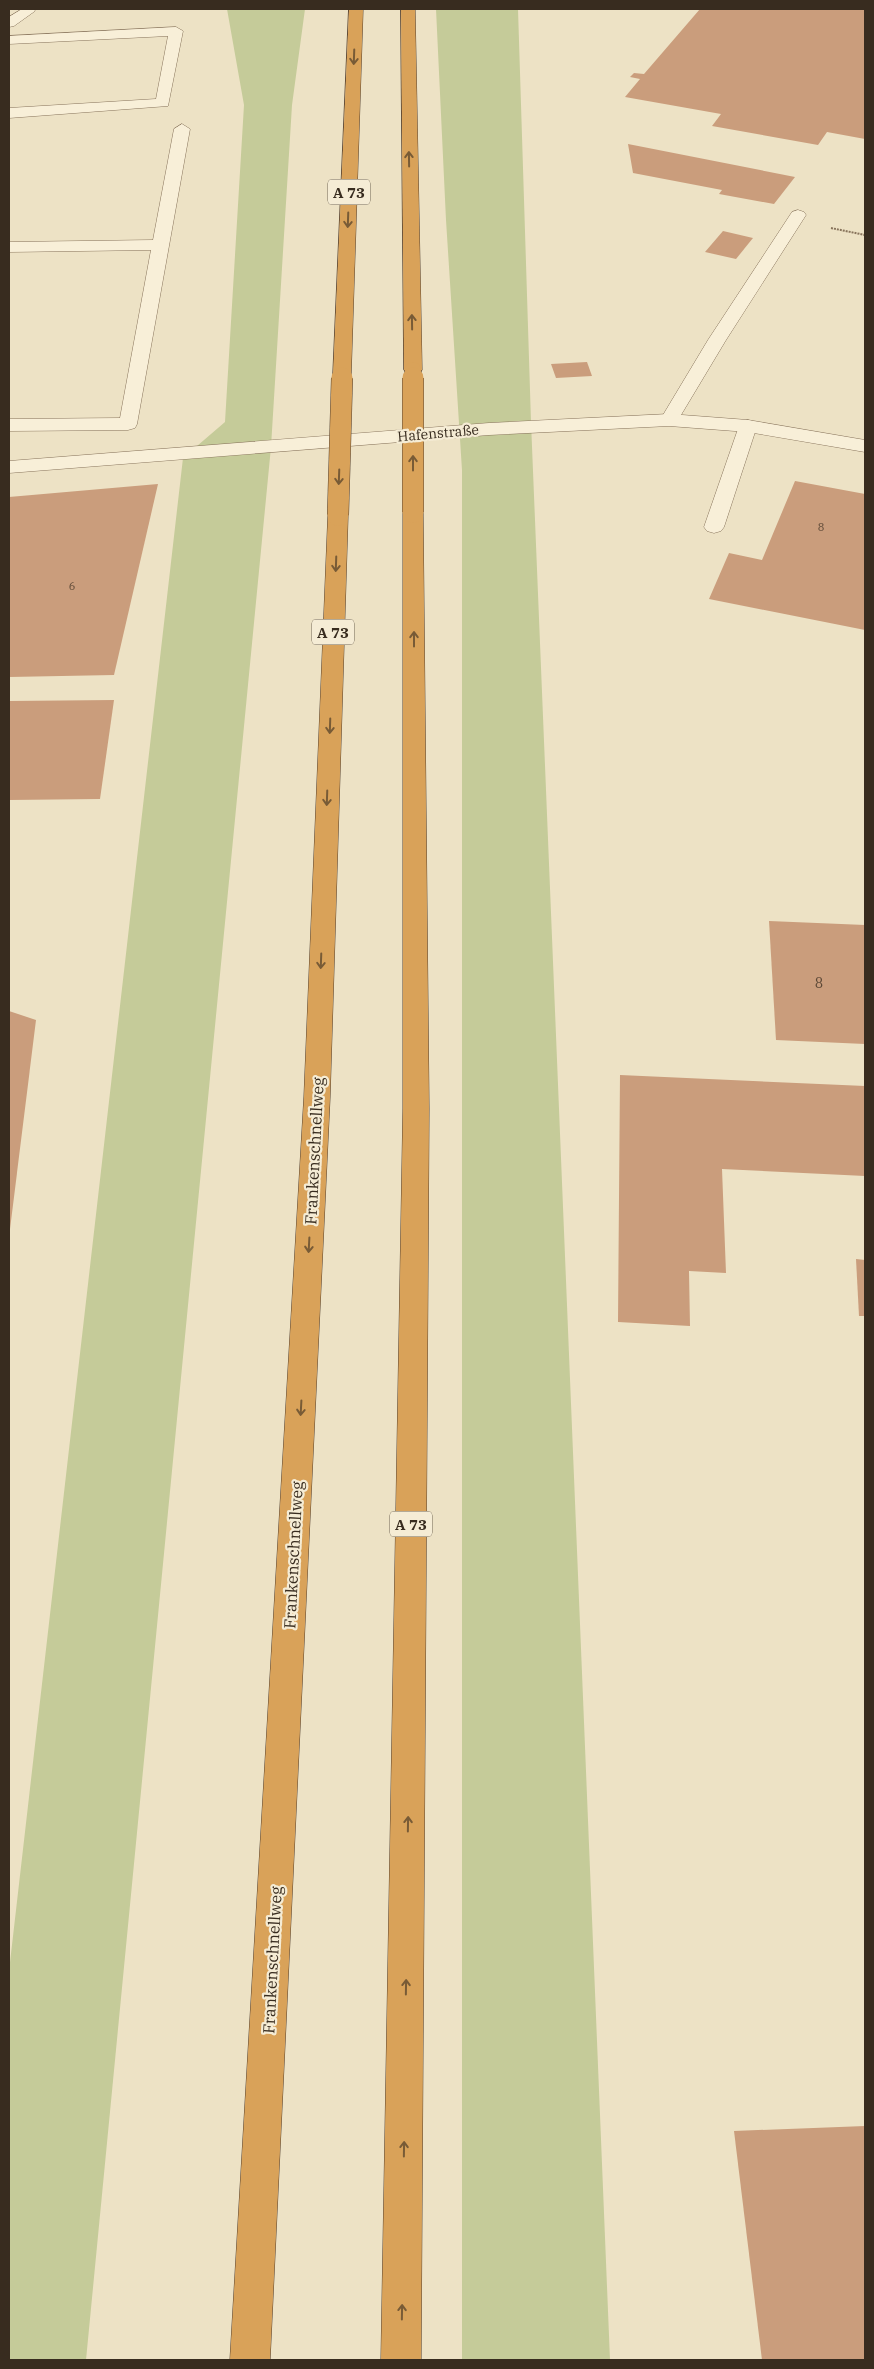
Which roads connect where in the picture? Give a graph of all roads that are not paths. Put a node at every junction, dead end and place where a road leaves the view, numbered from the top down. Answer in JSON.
{"nodes":[{"id":1,"x":356,"y":9,"type":"edge"},
{"id":2,"x":408,"y":9,"type":"edge"},
{"id":3,"x":28,"y":11,"type":"dead end"},
{"id":4,"x":9,"y":23,"type":"edge"},
{"id":5,"x":9,"y":40,"type":"edge"},
{"id":6,"x":9,"y":113,"type":"edge"},
{"id":7,"x":182,"y":129,"type":"dead end"},
{"id":8,"x":798,"y":215,"type":"dead end"},
{"id":9,"x":160,"y":245,"type":"junction"},
{"id":10,"x":9,"y":247,"type":"edge"},
{"id":11,"x":669,"y":420,"type":"junction"},
{"id":12,"x":9,"y":425,"type":"edge"},
{"id":13,"x":748,"y":426,"type":"junction"},
{"id":14,"x":865,"y":446,"type":"edge"},
{"id":15,"x":9,"y":467,"type":"edge"},
{"id":16,"x":714,"y":527,"type":"dead end"},
{"id":17,"x":250,"y":2360,"type":"edge"},
{"id":18,"x":401,"y":2360,"type":"edge"}],
"edges":[{"from":1,"to":17,"type":"highway","name":"Frankenschnellweg","number":"A 73","one_way":true,"bridge":true},
{"from":18,"to":2,"type":"highway","number":"A 73","one_way":true,"bridge":true},
{"from":3,"to":4,"type":"street"},
{"from":5,"to":6,"type":"street"},
{"from":7,"to":9,"type":"street"},
{"from":8,"to":11,"type":"street"},
{"from":9,"to":10,"type":"street"},
{"from":9,"to":12,"type":"street"},
{"from":11,"to":13,"type":"street","name":"Hafenstraße"},
{"from":11,"to":15,"type":"street","name":"Hafenstraße"},
{"from":13,"to":14,"type":"street","name":"Hafenstraße"},
{"from":13,"to":16,"type":"street"}]}
